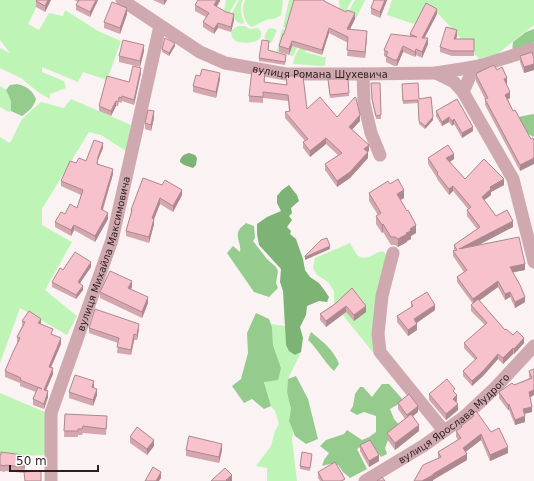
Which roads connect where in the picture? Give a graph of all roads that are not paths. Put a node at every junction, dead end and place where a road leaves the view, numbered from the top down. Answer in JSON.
{"nodes":[{"id":1,"x":122,"y":0,"type":"edge"},
{"id":2,"x":160,"y":26,"type":"junction"},
{"id":3,"x":534,"y":49,"type":"edge"},
{"id":4,"x":474,"y":67,"type":"junction"},
{"id":5,"x":436,"y":73,"type":"junction"},
{"id":6,"x":363,"y":74,"type":"junction"},
{"id":7,"x":463,"y":92,"type":"junction"},
{"id":8,"x":380,"y":155,"type":"dead end"},
{"id":9,"x":393,"y":253,"type":"dead end"},
{"id":10,"x":534,"y":262,"type":"edge"},
{"id":11,"x":534,"y":346,"type":"edge"},
{"id":12,"x":444,"y":431,"type":"junction"},
{"id":13,"x":51,"y":481,"type":"edge"},
{"id":14,"x":365,"y":481,"type":"edge"}],
"edges":[{"from":1,"to":2,"type":"street","name":"вулиця Романа Шухевича"},
{"from":2,"to":6,"type":"street","name":"вулиця Романа Шухевича"},
{"from":2,"to":13,"type":"street","name":"вулиця Михайла Максимовича"},
{"from":3,"to":4,"type":"street","name":"вулиця Романа Шухевича"},
{"from":4,"to":5,"type":"street","name":"вулиця Романа Шухевича"},
{"from":4,"to":7,"type":"street"},
{"from":5,"to":6,"type":"street","name":"вулиця Романа Шухевича"},
{"from":5,"to":7,"type":"street"},
{"from":6,"to":8,"type":"street"},
{"from":7,"to":10,"type":"street"},
{"from":9,"to":12,"type":"street"},
{"from":11,"to":12,"type":"street","name":"вулиця Ярослава Мудрого"},
{"from":12,"to":14,"type":"street","name":"вулиця Ярослава Мудрого"}]}
